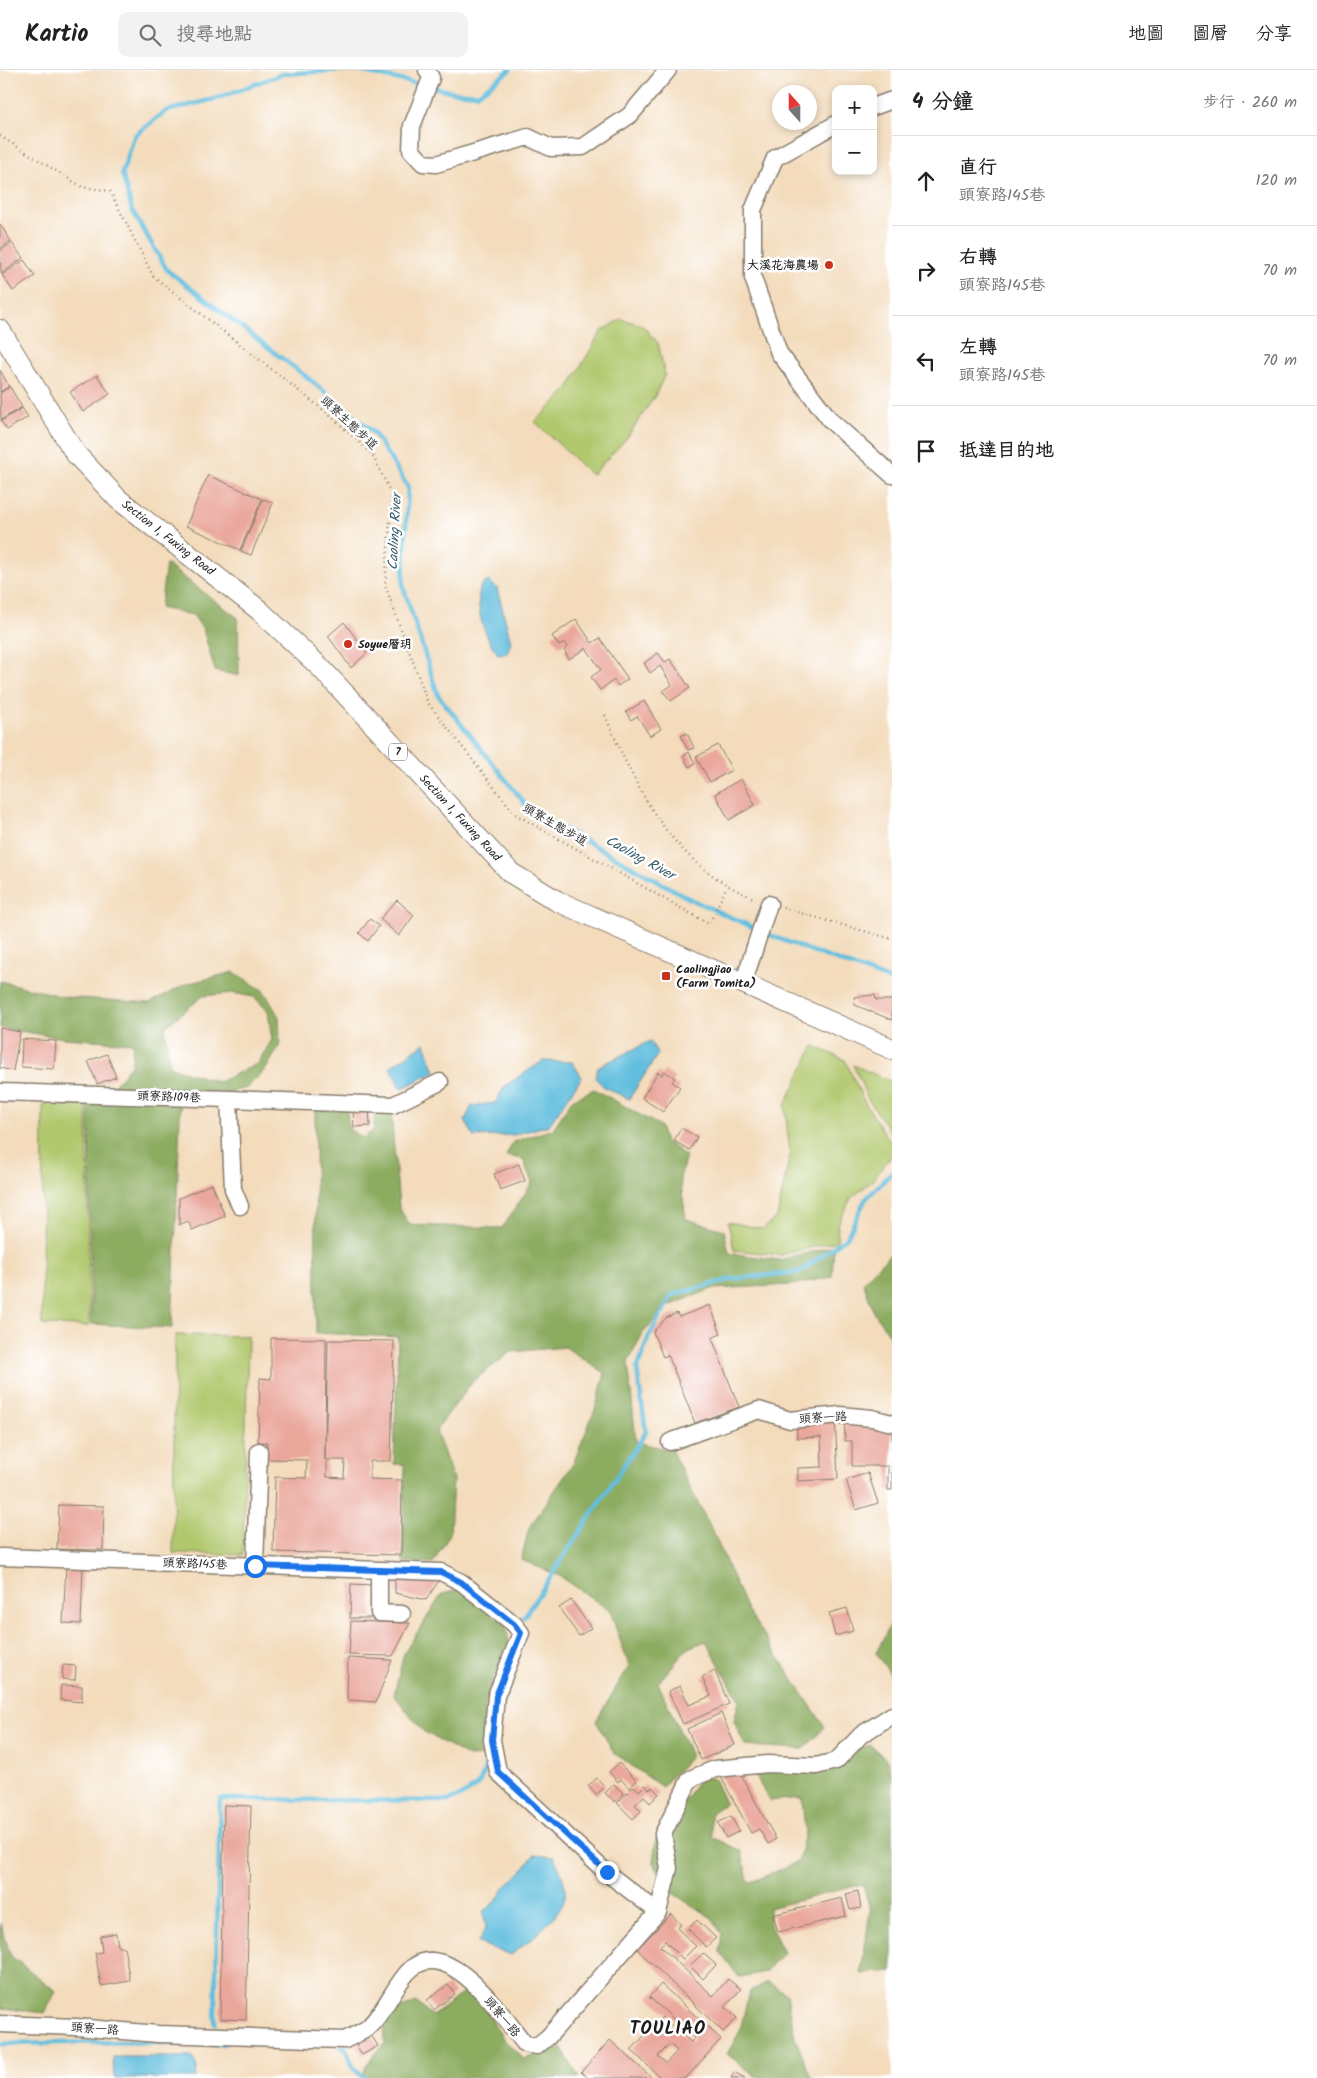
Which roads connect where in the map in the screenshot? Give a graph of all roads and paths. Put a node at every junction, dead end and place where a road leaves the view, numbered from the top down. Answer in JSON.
{"nodes":[{"id":1,"x":428,"y":70,"type":"edge"},
{"id":2,"x":668,"y":70,"type":"edge"},
{"id":3,"x":892,"y":100,"type":"edge"},
{"id":4,"x":877,"y":106,"type":"edge"},
{"id":5,"x":832,"y":126,"type":"edge"},
{"id":6,"x":0,"y":136,"type":"edge"},
{"id":7,"x":0,"y":330,"type":"edge"},
{"id":8,"x":892,"y":475,"type":"edge"},
{"id":9,"x":605,"y":715,"type":"dead end"},
{"id":10,"x":727,"y":886,"type":"junction"},
{"id":11,"x":769,"y":904,"type":"junction"},
{"id":12,"x":892,"y":939,"type":"edge"},
{"id":13,"x":743,"y":984,"type":"junction"},
{"id":14,"x":892,"y":1049,"type":"edge"},
{"id":15,"x":440,"y":1082,"type":"dead end"},
{"id":16,"x":0,"y":1092,"type":"edge"},
{"id":17,"x":229,"y":1099,"type":"junction"},
{"id":18,"x":240,"y":1206,"type":"dead end"},
{"id":19,"x":892,"y":1423,"type":"edge"},
{"id":20,"x":670,"y":1442,"type":"dead end"},
{"id":21,"x":259,"y":1451,"type":"dead end"},
{"id":22,"x":0,"y":1557,"type":"edge"},
{"id":23,"x":255,"y":1566,"type":"junction"},
{"id":24,"x":380,"y":1570,"type":"junction"},
{"id":25,"x":402,"y":1614,"type":"dead end"},
{"id":26,"x":892,"y":1715,"type":"edge"},
{"id":27,"x":658,"y":1912,"type":"junction"},
{"id":28,"x":0,"y":2024,"type":"edge"}],
"edges":[{"from":1,"to":2,"type":"lane"},
{"from":3,"to":4,"type":"lane"},
{"from":5,"to":8,"type":"lane"},
{"from":6,"to":10,"type":"path","name":"頭寮生態步道"},
{"from":7,"to":13,"type":"main road","name":"Section 1, Fuxing Road","number":"7"},
{"from":9,"to":10,"type":"path"},
{"from":10,"to":11,"type":"path"},
{"from":11,"to":12,"type":"path"},
{"from":11,"to":13,"type":"lane"},
{"from":13,"to":14,"type":"main road","name":"Section 1, Fuxing Road","number":"7"},
{"from":15,"to":17,"type":"lane","name":"頭寮路109巷"},
{"from":16,"to":17,"type":"lane","name":"頭寮路109巷"},
{"from":17,"to":18,"type":"lane"},
{"from":19,"to":20,"type":"lane","name":"頭寮一路"},
{"from":21,"to":23,"type":"lane"},
{"from":22,"to":23,"type":"lane","name":"頭寮路145巷"},
{"from":23,"to":24,"type":"lane","name":"頭寮路145巷"},
{"from":24,"to":25,"type":"lane"},
{"from":24,"to":27,"type":"lane","name":"頭寮路145巷"},
{"from":26,"to":27,"type":"lane","name":"頭寮一路"},
{"from":27,"to":28,"type":"lane","name":"頭寮一路"}]}
